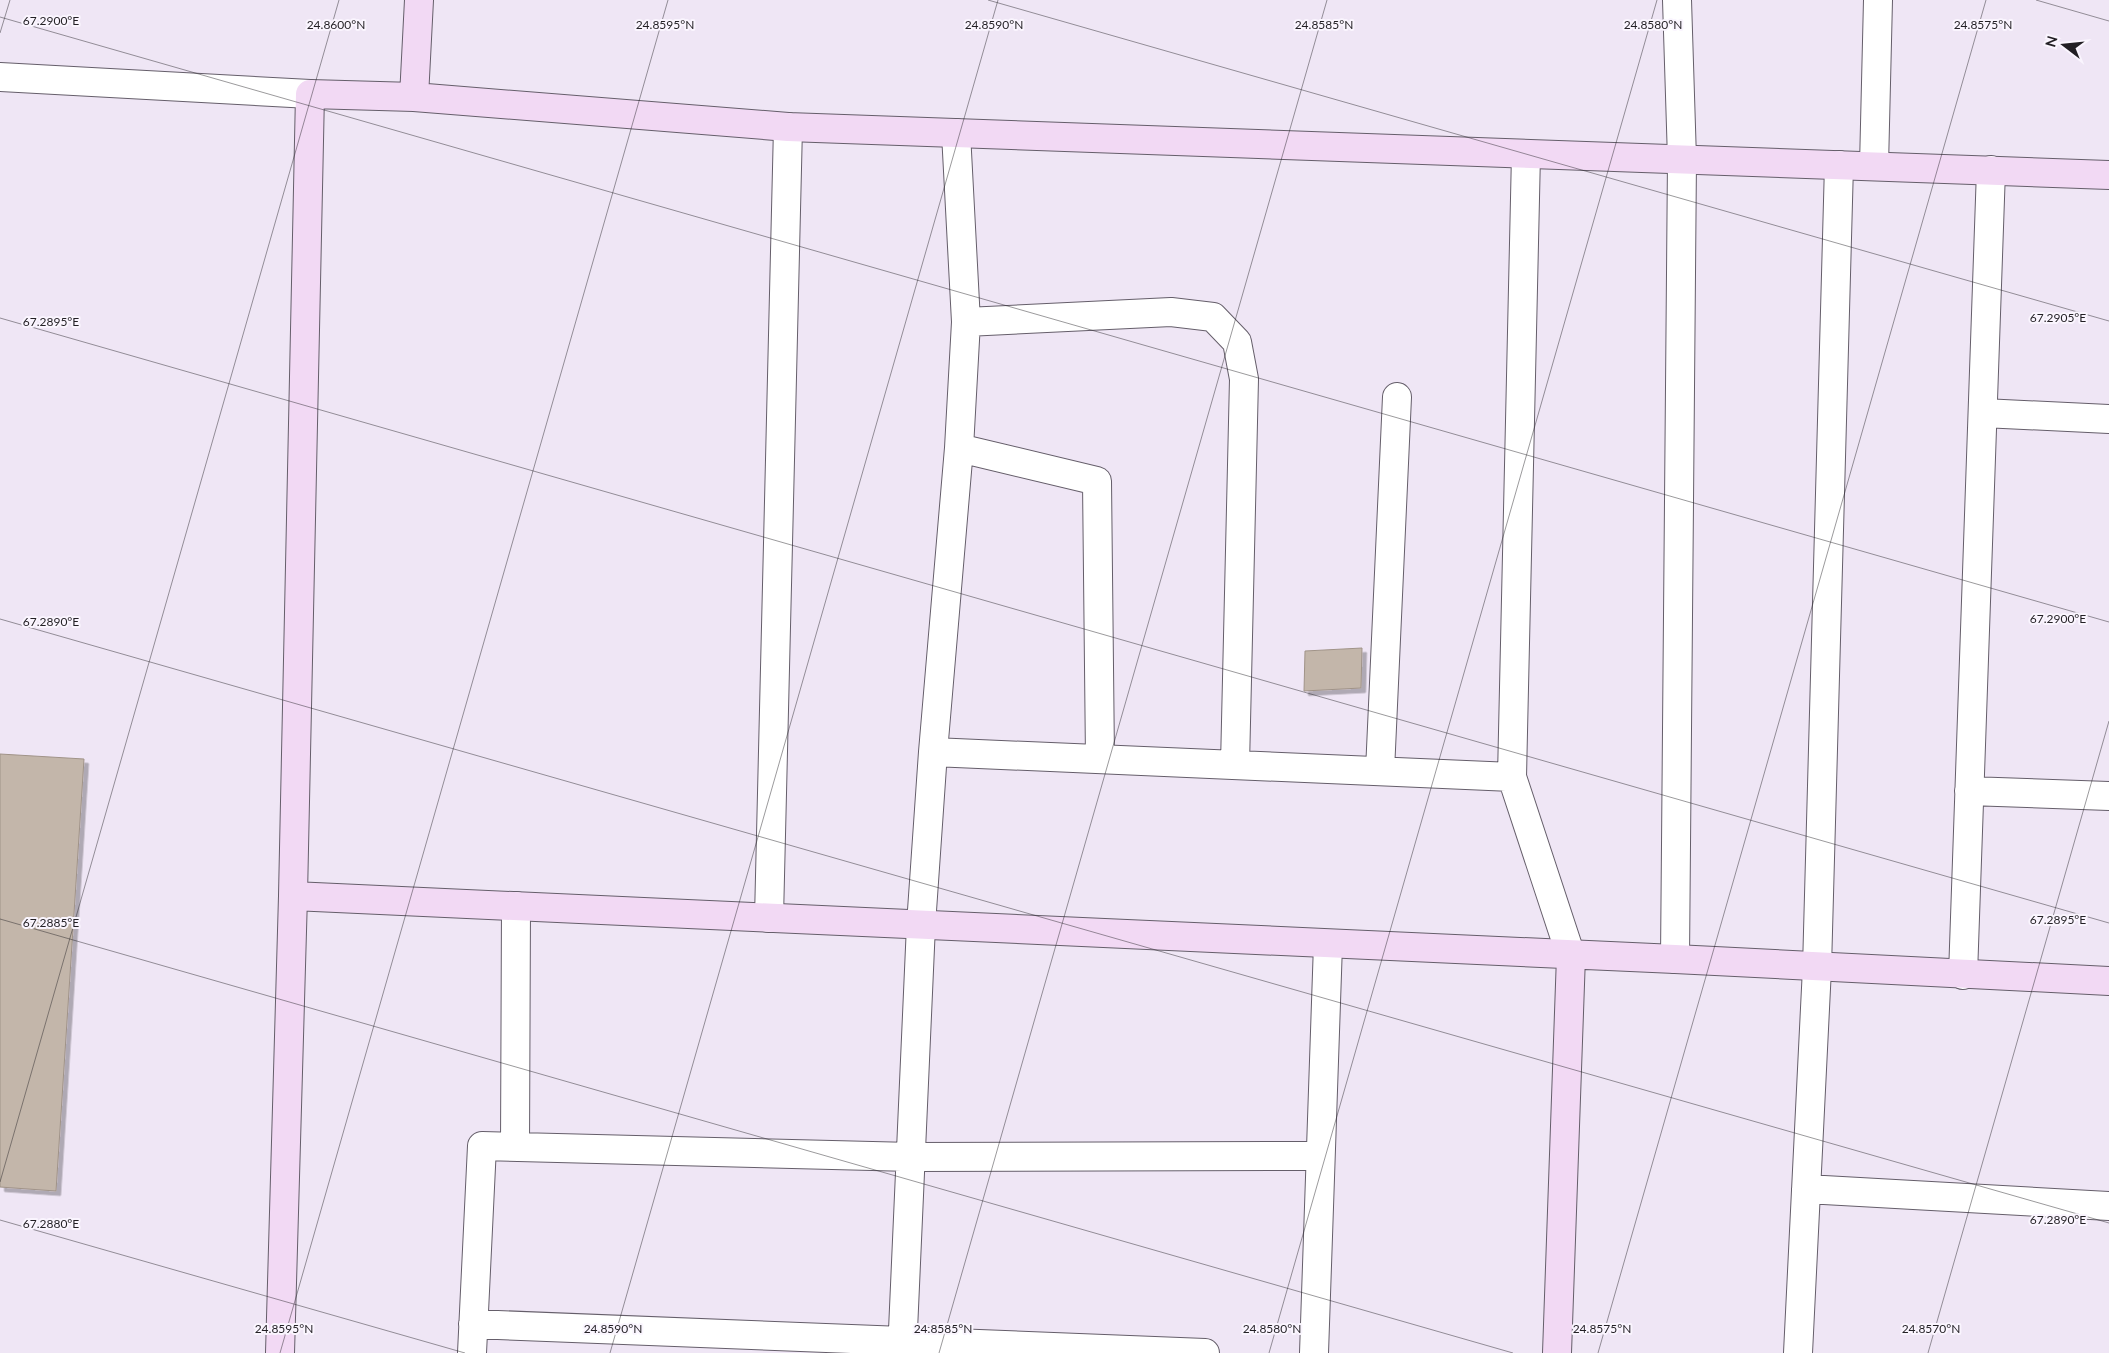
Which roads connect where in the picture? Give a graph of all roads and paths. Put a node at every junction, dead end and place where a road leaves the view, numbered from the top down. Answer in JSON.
{"nodes":[{"id":1,"x":419,"y":0,"type":"edge"},
{"id":2,"x":1677,"y":0,"type":"edge"},
{"id":3,"x":1878,"y":0,"type":"edge"},
{"id":4,"x":0,"y":77,"type":"edge"},
{"id":5,"x":310,"y":94,"type":"junction"},
{"id":6,"x":414,"y":97,"type":"junction"},
{"id":7,"x":788,"y":127,"type":"junction"},
{"id":8,"x":956,"y":133,"type":"junction"},
{"id":9,"x":1526,"y":154,"type":"junction"},
{"id":10,"x":1682,"y":160,"type":"junction"},
{"id":11,"x":1839,"y":165,"type":"junction"},
{"id":12,"x":1874,"y":166,"type":"junction"},
{"id":13,"x":1991,"y":170,"type":"junction"},
{"id":14,"x":2109,"y":175,"type":"edge"},
{"id":15,"x":966,"y":322,"type":"junction"},
{"id":16,"x":1397,"y":397,"type":"dead end"},
{"id":17,"x":1983,"y":413,"type":"junction"},
{"id":18,"x":2109,"y":420,"type":"edge"},
{"id":19,"x":959,"y":448,"type":"junction"},
{"id":20,"x":933,"y":752,"type":"junction"},
{"id":21,"x":1100,"y":759,"type":"junction"},
{"id":22,"x":1235,"y":765,"type":"junction"},
{"id":23,"x":1380,"y":771,"type":"junction"},
{"id":24,"x":1512,"y":778,"type":"junction"},
{"id":25,"x":1969,"y":791,"type":"junction"},
{"id":26,"x":2109,"y":796,"type":"edge"},
{"id":27,"x":293,"y":896,"type":"junction"},
{"id":28,"x":516,"y":906,"type":"junction"},
{"id":29,"x":769,"y":918,"type":"junction"},
{"id":30,"x":921,"y":925,"type":"junction"},
{"id":31,"x":1328,"y":944,"type":"junction"},
{"id":32,"x":1571,"y":956,"type":"junction"},
{"id":33,"x":1675,"y":959,"type":"junction"},
{"id":34,"x":1817,"y":968,"type":"junction"},
{"id":35,"x":1963,"y":974,"type":"junction"},
{"id":36,"x":2109,"y":981,"type":"edge"},
{"id":37,"x":515,"y":1147,"type":"junction"},
{"id":38,"x":1320,"y":1156,"type":"junction"},
{"id":39,"x":912,"y":1157,"type":"junction"},
{"id":40,"x":1806,"y":1189,"type":"junction"},
{"id":41,"x":2109,"y":1206,"type":"edge"},
{"id":42,"x":473,"y":1324,"type":"junction"},
{"id":43,"x":903,"y":1346,"type":"edge"},
{"id":44,"x":280,"y":1353,"type":"edge"},
{"id":45,"x":472,"y":1353,"type":"edge"},
{"id":46,"x":1205,"y":1353,"type":"edge"},
{"id":47,"x":1314,"y":1353,"type":"edge"},
{"id":48,"x":1556,"y":1353,"type":"edge"},
{"id":49,"x":1798,"y":1353,"type":"edge"}],
"edges":[{"from":1,"to":6,"type":"street"},
{"from":2,"to":10,"type":"street"},
{"from":3,"to":12,"type":"street"},
{"from":4,"to":5,"type":"street"},
{"from":5,"to":6,"type":"street"},
{"from":5,"to":27,"type":"street"},
{"from":6,"to":7,"type":"street"},
{"from":7,"to":8,"type":"street"},
{"from":7,"to":29,"type":"street"},
{"from":8,"to":9,"type":"street"},
{"from":8,"to":15,"type":"street"},
{"from":9,"to":10,"type":"street"},
{"from":9,"to":24,"type":"street"},
{"from":10,"to":11,"type":"street"},
{"from":10,"to":33,"type":"street"},
{"from":11,"to":12,"type":"street"},
{"from":11,"to":34,"type":"street"},
{"from":12,"to":13,"type":"street"},
{"from":13,"to":14,"type":"street"},
{"from":13,"to":17,"type":"street"},
{"from":15,"to":19,"type":"street"},
{"from":15,"to":22,"type":"street"},
{"from":16,"to":23,"type":"street"},
{"from":17,"to":18,"type":"street"},
{"from":17,"to":25,"type":"street"},
{"from":19,"to":20,"type":"street"},
{"from":19,"to":21,"type":"street"},
{"from":20,"to":21,"type":"street"},
{"from":20,"to":30,"type":"street"},
{"from":21,"to":22,"type":"street"},
{"from":22,"to":23,"type":"street"},
{"from":23,"to":24,"type":"street"},
{"from":24,"to":32,"type":"street"},
{"from":25,"to":26,"type":"street"},
{"from":25,"to":35,"type":"street"},
{"from":27,"to":28,"type":"street"},
{"from":27,"to":44,"type":"street"},
{"from":28,"to":29,"type":"street"},
{"from":28,"to":37,"type":"street"},
{"from":29,"to":30,"type":"street"},
{"from":30,"to":31,"type":"street"},
{"from":30,"to":39,"type":"street"},
{"from":31,"to":32,"type":"street"},
{"from":31,"to":38,"type":"street"},
{"from":32,"to":33,"type":"street"},
{"from":32,"to":48,"type":"street"},
{"from":33,"to":34,"type":"street"},
{"from":34,"to":35,"type":"street"},
{"from":34,"to":40,"type":"street"},
{"from":35,"to":36,"type":"street"},
{"from":37,"to":39,"type":"street"},
{"from":37,"to":42,"type":"street"},
{"from":38,"to":39,"type":"street"},
{"from":38,"to":47,"type":"street"},
{"from":39,"to":43,"type":"street"},
{"from":40,"to":41,"type":"street"},
{"from":40,"to":49,"type":"street"},
{"from":42,"to":43,"type":"street"},
{"from":42,"to":45,"type":"street"},
{"from":43,"to":46,"type":"street"}]}
